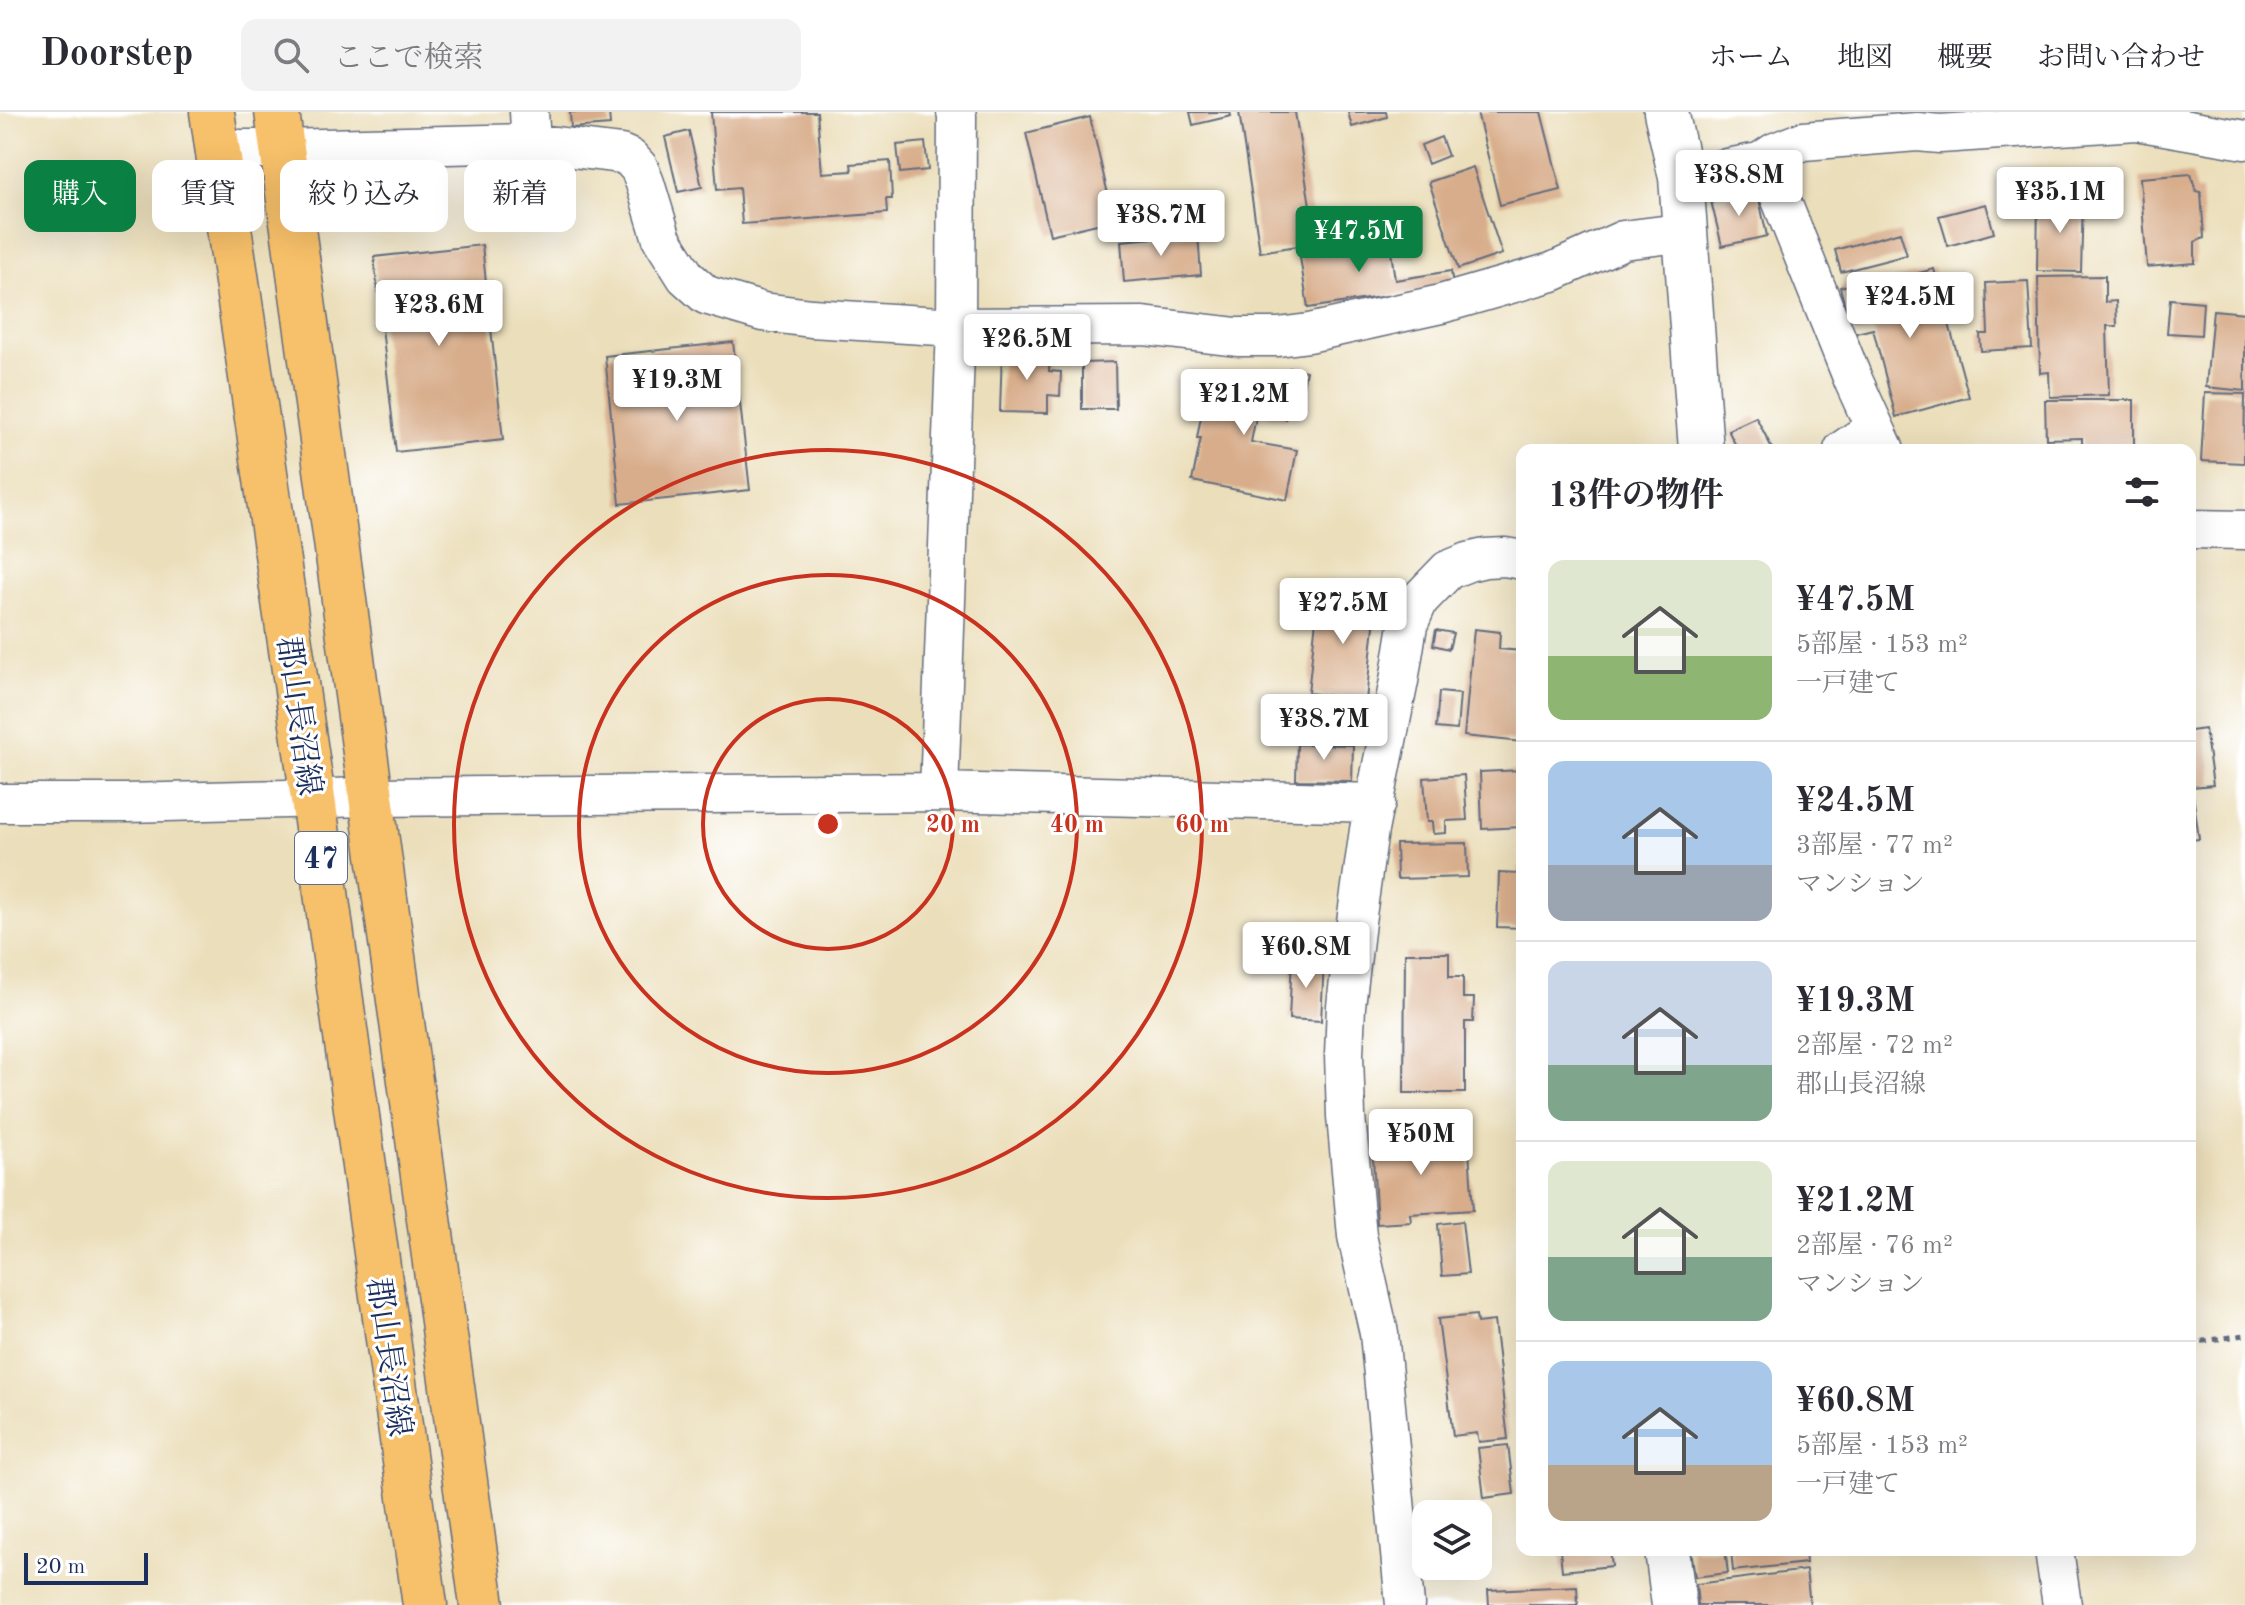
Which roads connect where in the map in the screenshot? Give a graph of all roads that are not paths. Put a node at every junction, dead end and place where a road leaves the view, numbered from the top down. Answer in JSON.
{"nodes":[{"id":1,"x":1666,"y":112,"type":"edge"},
{"id":2,"x":964,"y":113,"type":"edge"},
{"id":3,"x":2121,"y":117,"type":"edge"},
{"id":4,"x":530,"y":127,"type":"edge"},
{"id":5,"x":214,"y":130,"type":"edge"},
{"id":6,"x":280,"y":130,"type":"edge"},
{"id":7,"x":2245,"y":140,"type":"edge"},
{"id":8,"x":1760,"y":162,"type":"junction"},
{"id":9,"x":1681,"y":177,"type":"junction"},
{"id":10,"x":1687,"y":232,"type":"junction"},
{"id":11,"x":956,"y":327,"type":"junction"},
{"id":12,"x":1880,"y":439,"type":"edge"},
{"id":13,"x":1701,"y":444,"type":"edge"},
{"id":14,"x":2196,"y":529,"type":"edge"},
{"id":15,"x":2245,"y":530,"type":"edge"},
{"id":16,"x":1516,"y":559,"type":"edge"},
{"id":17,"x":939,"y":792,"type":"junction"},
{"id":18,"x":370,"y":797,"type":"junction"},
{"id":19,"x":313,"y":799,"type":"junction"},
{"id":20,"x":0,"y":803,"type":"edge"},
{"id":21,"x":1376,"y":803,"type":"junction"},
{"id":22,"x":1668,"y":1556,"type":"edge"},
{"id":23,"x":2055,"y":1556,"type":"edge"},
{"id":24,"x":425,"y":1605,"type":"edge"},
{"id":25,"x":482,"y":1605,"type":"edge"},
{"id":26,"x":1405,"y":1605,"type":"edge"},
{"id":27,"x":1674,"y":1605,"type":"edge"},
{"id":28,"x":2062,"y":1605,"type":"edge"}],
"edges":[{"from":1,"to":9,"type":"street"},
{"from":2,"to":11,"type":"street"},
{"from":3,"to":7,"type":"street"},
{"from":3,"to":8,"type":"street"},
{"from":4,"to":6,"type":"street"},
{"from":4,"to":11,"type":"street"},
{"from":5,"to":6,"type":"street"},
{"from":5,"to":19,"type":"main road","name":"郡山長沼線","number":"47"},
{"from":6,"to":18,"type":"main road","name":"郡山長沼線","number":"47"},
{"from":8,"to":9,"type":"street"},
{"from":8,"to":12,"type":"street"},
{"from":9,"to":10,"type":"street"},
{"from":10,"to":11,"type":"street"},
{"from":10,"to":13,"type":"street"},
{"from":11,"to":17,"type":"street"},
{"from":14,"to":15,"type":"street"},
{"from":16,"to":21,"type":"street"},
{"from":17,"to":18,"type":"street"},
{"from":17,"to":21,"type":"street"},
{"from":18,"to":19,"type":"street"},
{"from":18,"to":25,"type":"main road","name":"郡山長沼線","number":"47"},
{"from":19,"to":20,"type":"street"},
{"from":19,"to":24,"type":"main road","name":"郡山長沼線","number":"47"},
{"from":21,"to":26,"type":"street"},
{"from":22,"to":27,"type":"street"},
{"from":23,"to":28,"type":"street"}]}
